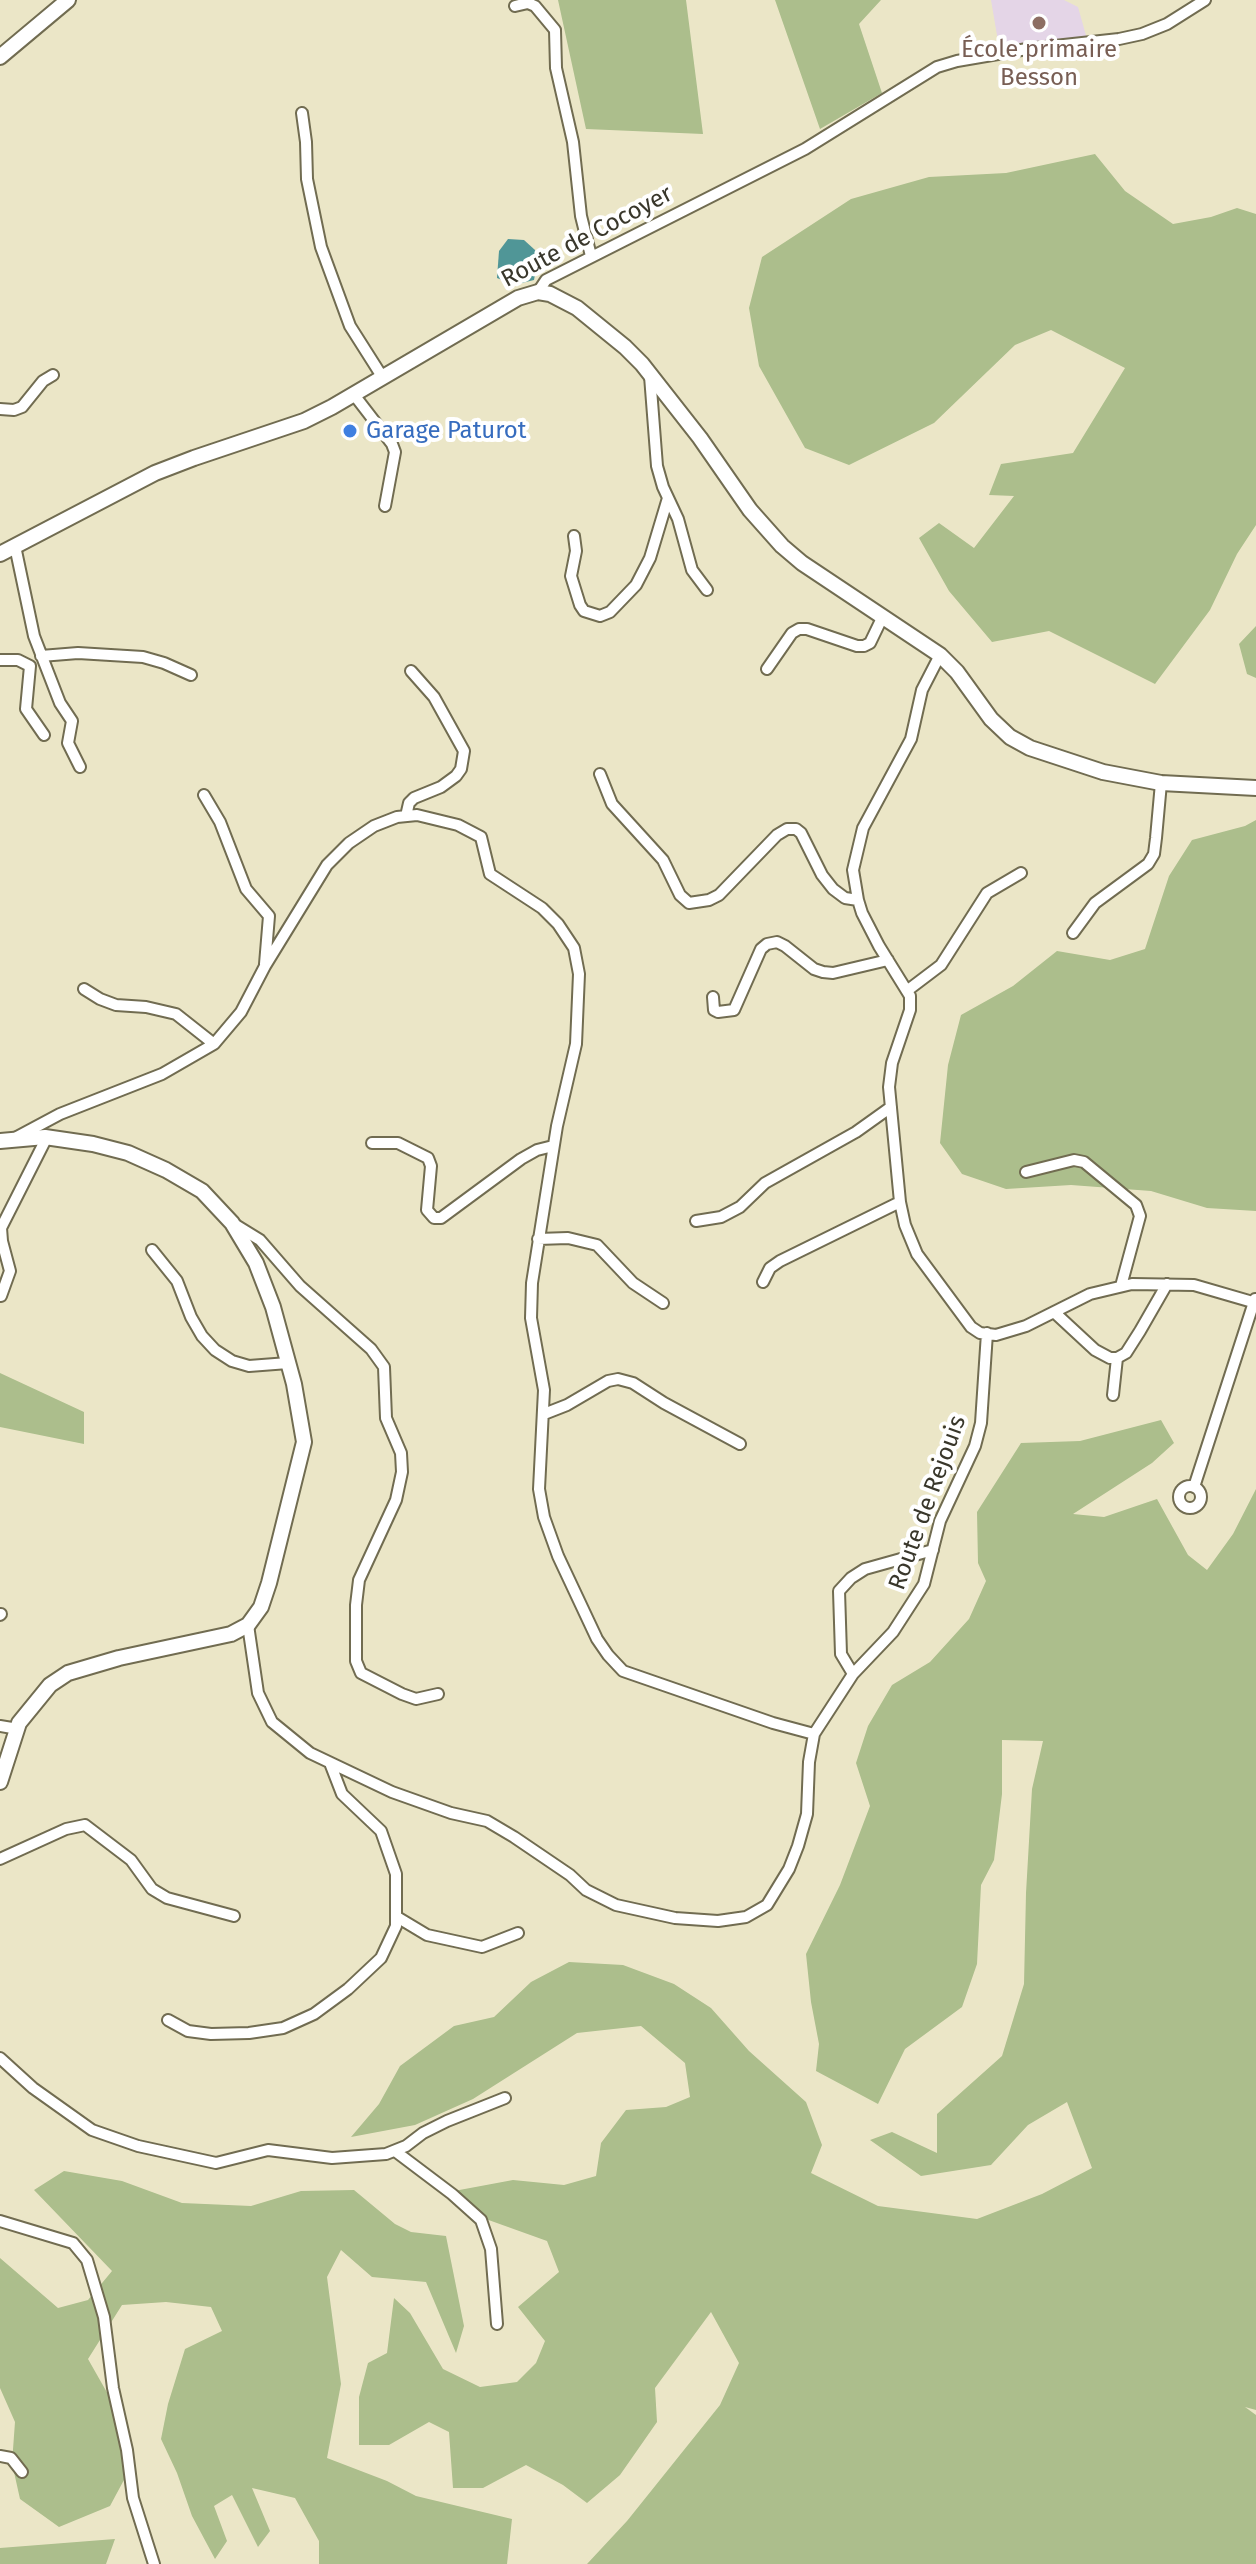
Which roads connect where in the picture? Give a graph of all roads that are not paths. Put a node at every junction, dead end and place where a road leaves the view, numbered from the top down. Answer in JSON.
{"nodes":[{"id":1,"x":68,"y":0,"type":"edge"},
{"id":2,"x":1205,"y":0,"type":"edge"},
{"id":3,"x":515,"y":6,"type":"dead end"},
{"id":4,"x":0,"y":57,"type":"edge"},
{"id":5,"x":302,"y":113,"type":"dead end"},
{"id":6,"x":591,"y":256,"type":"junction"},
{"id":7,"x":538,"y":292,"type":"junction"},
{"id":8,"x":650,"y":374,"type":"junction"},
{"id":9,"x":53,"y":375,"type":"dead end"},
{"id":10,"x":383,"y":378,"type":"junction"},
{"id":11,"x":355,"y":396,"type":"junction"},
{"id":12,"x":0,"y":409,"type":"edge"},
{"id":13,"x":668,"y":498,"type":"junction"},
{"id":14,"x":385,"y":506,"type":"dead end"},
{"id":15,"x":574,"y":536,"type":"dead end"},
{"id":16,"x":15,"y":546,"type":"junction"},
{"id":17,"x":0,"y":554,"type":"edge"},
{"id":18,"x":707,"y":590,"type":"dead end"},
{"id":19,"x":883,"y":616,"type":"junction"},
{"id":20,"x":940,"y":655,"type":"junction"},
{"id":21,"x":41,"y":656,"type":"junction"},
{"id":22,"x":0,"y":660,"type":"edge"},
{"id":23,"x":767,"y":669,"type":"dead end"},
{"id":24,"x":411,"y":671,"type":"dead end"},
{"id":25,"x":191,"y":675,"type":"dead end"},
{"id":26,"x":44,"y":735,"type":"dead end"},
{"id":27,"x":80,"y":767,"type":"dead end"},
{"id":28,"x":600,"y":774,"type":"dead end"},
{"id":29,"x":1161,"y":783,"type":"junction"},
{"id":30,"x":1256,"y":788,"type":"edge"},
{"id":31,"x":204,"y":795,"type":"dead end"},
{"id":32,"x":406,"y":816,"type":"junction"},
{"id":33,"x":1021,"y":873,"type":"dead end"},
{"id":34,"x":858,"y":900,"type":"junction"},
{"id":35,"x":1073,"y":933,"type":"dead end"},
{"id":36,"x":888,"y":960,"type":"junction"},
{"id":37,"x":265,"y":966,"type":"junction"},
{"id":38,"x":84,"y":989,"type":"dead end"},
{"id":39,"x":908,"y":990,"type":"junction"},
{"id":40,"x":713,"y":997,"type":"dead end"},
{"id":41,"x":214,"y":1044,"type":"junction"},
{"id":42,"x":891,"y":1107,"type":"junction"},
{"id":43,"x":47,"y":1137,"type":"junction"},
{"id":44,"x":8,"y":1139,"type":"edge"},
{"id":45,"x":372,"y":1143,"type":"dead end"},
{"id":46,"x":553,"y":1146,"type":"junction"},
{"id":47,"x":1026,"y":1172,"type":"dead end"},
{"id":48,"x":900,"y":1202,"type":"junction"},
{"id":49,"x":696,"y":1221,"type":"dead end"},
{"id":50,"x":232,"y":1223,"type":"junction"},
{"id":51,"x":538,"y":1239,"type":"junction"},
{"id":52,"x":152,"y":1250,"type":"dead end"},
{"id":53,"x":763,"y":1282,"type":"dead end"},
{"id":54,"x":1167,"y":1284,"type":"junction"},
{"id":55,"x":1121,"y":1286,"type":"junction"},
{"id":56,"x":1,"y":1296,"type":"edge"},
{"id":57,"x":1255,"y":1301,"type":"edge"},
{"id":58,"x":663,"y":1303,"type":"dead end"},
{"id":59,"x":1054,"y":1312,"type":"junction"},
{"id":60,"x":987,"y":1333,"type":"junction"},
{"id":61,"x":1117,"y":1358,"type":"junction"},
{"id":62,"x":288,"y":1363,"type":"junction"},
{"id":63,"x":1113,"y":1395,"type":"dead end"},
{"id":64,"x":544,"y":1414,"type":"junction"},
{"id":65,"x":740,"y":1444,"type":"dead end"},
{"id":66,"x":1194,"y":1487,"type":"dead end"},
{"id":67,"x":933,"y":1550,"type":"junction"},
{"id":68,"x":248,"y":1625,"type":"junction"},
{"id":69,"x":853,"y":1674,"type":"junction"},
{"id":70,"x":438,"y":1694,"type":"dead end"},
{"id":71,"x":0,"y":1726,"type":"edge"},
{"id":72,"x":18,"y":1729,"type":"junction"},
{"id":73,"x":814,"y":1734,"type":"junction"},
{"id":74,"x":330,"y":1763,"type":"junction"},
{"id":75,"x":1,"y":1776,"type":"edge"},
{"id":76,"x":0,"y":1859,"type":"edge"},
{"id":77,"x":234,"y":1916,"type":"dead end"},
{"id":78,"x":397,"y":1917,"type":"junction"},
{"id":79,"x":518,"y":1933,"type":"dead end"},
{"id":80,"x":168,"y":2020,"type":"dead end"},
{"id":81,"x":0,"y":2058,"type":"edge"},
{"id":82,"x":505,"y":2098,"type":"dead end"},
{"id":83,"x":395,"y":2151,"type":"junction"},
{"id":84,"x":0,"y":2221,"type":"edge"},
{"id":85,"x":497,"y":2324,"type":"dead end"},
{"id":86,"x":0,"y":2456,"type":"edge"},
{"id":87,"x":22,"y":2472,"type":"dead end"},
{"id":88,"x":154,"y":2564,"type":"edge"}],
"edges":[{"from":1,"to":4,"type":"main road"},
{"from":2,"to":6,"type":"street","name":"Route de Cocoyer"},
{"from":3,"to":6,"type":"street"},
{"from":5,"to":10,"type":"street"},
{"from":6,"to":7,"type":"street","name":"Route de Cocoyer"},
{"from":7,"to":8,"type":"main road"},
{"from":7,"to":10,"type":"main road","name":"Route de Cocoyer"},
{"from":8,"to":13,"type":"street"},
{"from":8,"to":19,"type":"main road"},
{"from":9,"to":12,"type":"street"},
{"from":10,"to":11,"type":"main road","name":"Route de Cocoyer"},
{"from":11,"to":14,"type":"street"},
{"from":11,"to":16,"type":"main road","name":"Route de Cocoyer"},
{"from":13,"to":15,"type":"street"},
{"from":13,"to":18,"type":"street"},
{"from":16,"to":17,"type":"main road","name":"Route de Cocoyer"},
{"from":16,"to":21,"type":"street"},
{"from":19,"to":20,"type":"main road"},
{"from":19,"to":23,"type":"street"},
{"from":20,"to":29,"type":"main road"},
{"from":20,"to":34,"type":"street"},
{"from":21,"to":25,"type":"street"},
{"from":21,"to":27,"type":"street"},
{"from":22,"to":26,"type":"street"},
{"from":24,"to":32,"type":"street"},
{"from":28,"to":34,"type":"street"},
{"from":29,"to":30,"type":"main road"},
{"from":29,"to":35,"type":"street"},
{"from":31,"to":37,"type":"street"},
{"from":32,"to":37,"type":"street"},
{"from":32,"to":46,"type":"street"},
{"from":33,"to":39,"type":"street"},
{"from":34,"to":36,"type":"street"},
{"from":36,"to":39,"type":"street"},
{"from":36,"to":40,"type":"street"},
{"from":37,"to":41,"type":"street"},
{"from":38,"to":41,"type":"street"},
{"from":39,"to":42,"type":"street"},
{"from":41,"to":44,"type":"street"},
{"from":42,"to":48,"type":"street"},
{"from":42,"to":49,"type":"street"},
{"from":43,"to":44,"type":"main road"},
{"from":43,"to":50,"type":"main road"},
{"from":43,"to":56,"type":"street"},
{"from":45,"to":46,"type":"street"},
{"from":46,"to":51,"type":"street"},
{"from":47,"to":55,"type":"street"},
{"from":48,"to":53,"type":"street"},
{"from":48,"to":60,"type":"street"},
{"from":50,"to":62,"type":"main road"},
{"from":50,"to":70,"type":"street"},
{"from":51,"to":58,"type":"street"},
{"from":51,"to":64,"type":"street"},
{"from":52,"to":62,"type":"street"},
{"from":54,"to":55,"type":"street"},
{"from":54,"to":57,"type":"street"},
{"from":54,"to":61,"type":"street"},
{"from":55,"to":59,"type":"street"},
{"from":57,"to":66,"type":"street"},
{"from":59,"to":60,"type":"street"},
{"from":59,"to":61,"type":"street"},
{"from":60,"to":67,"type":"street","name":"Route de Rejouis"},
{"from":61,"to":63,"type":"street"},
{"from":62,"to":68,"type":"main road"},
{"from":64,"to":65,"type":"street"},
{"from":64,"to":73,"type":"street"},
{"from":67,"to":69,"type":"street","name":"Route de Rejouis"},
{"from":67,"to":69,"type":"street"},
{"from":68,"to":72,"type":"main road"},
{"from":68,"to":74,"type":"street","name":"Route de Rejouis"},
{"from":69,"to":73,"type":"street","name":"Route de Rejouis"},
{"from":71,"to":72,"type":"street"},
{"from":72,"to":75,"type":"main road"},
{"from":73,"to":74,"type":"street","name":"Route de Rejouis"},
{"from":74,"to":78,"type":"street"},
{"from":76,"to":77,"type":"street"},
{"from":78,"to":79,"type":"street"},
{"from":78,"to":80,"type":"street"},
{"from":81,"to":83,"type":"street"},
{"from":82,"to":83,"type":"street"},
{"from":83,"to":85,"type":"street"},
{"from":84,"to":88,"type":"street"},
{"from":86,"to":87,"type":"street"}]}
